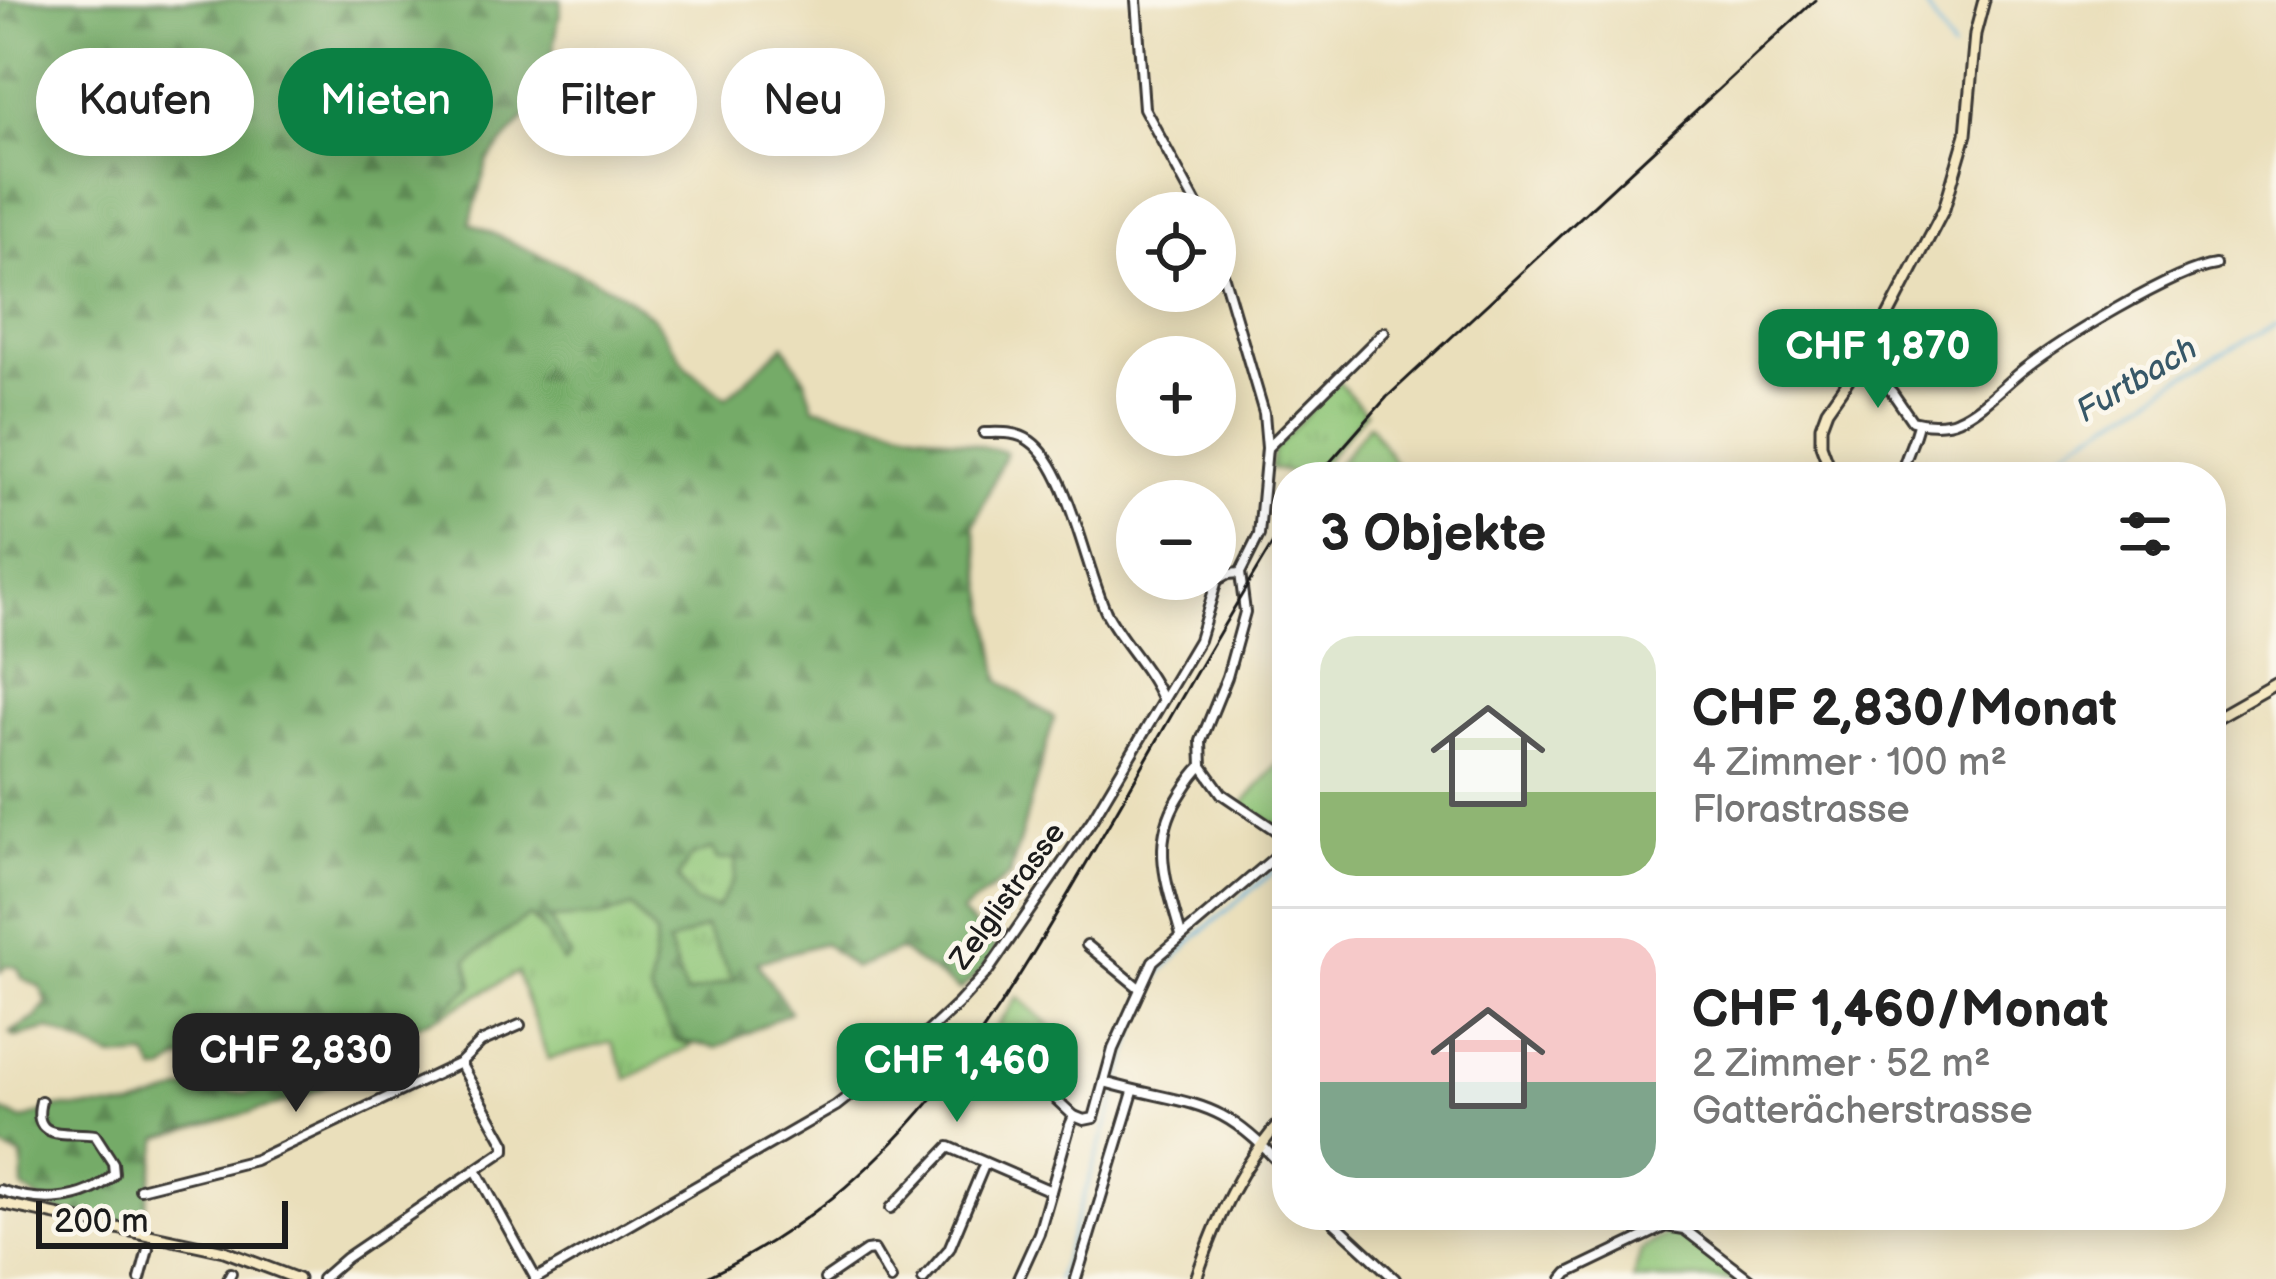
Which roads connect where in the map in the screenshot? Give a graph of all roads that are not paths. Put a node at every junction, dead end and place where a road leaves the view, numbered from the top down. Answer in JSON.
{"nodes":[{"id":1,"x":1136,"y":0,"type":"edge"},
{"id":2,"x":1984,"y":0,"type":"edge"},
{"id":3,"x":1190,"y":192,"type":"edge"},
{"id":4,"x":2216,"y":266,"type":"dead end"},
{"id":5,"x":1234,"y":312,"type":"edge"},
{"id":6,"x":1384,"y":332,"type":"dead end"},
{"id":7,"x":1862,"y":362,"type":"junction"},
{"id":8,"x":1918,"y":424,"type":"junction"},
{"id":9,"x":984,"y":433,"type":"dead end"},
{"id":10,"x":1268,"y":448,"type":"junction"},
{"id":11,"x":1827,"y":462,"type":"edge"},
{"id":12,"x":1904,"y":462,"type":"edge"},
{"id":13,"x":1240,"y":573,"type":"junction"},
{"id":14,"x":1153,"y":678,"type":"junction"},
{"id":15,"x":1174,"y":679,"type":"junction"},
{"id":16,"x":2276,"y":685,"type":"edge"},
{"id":17,"x":1162,"y":699,"type":"junction"},
{"id":18,"x":2226,"y":713,"type":"edge"},
{"id":19,"x":1202,"y":766,"type":"junction"},
{"id":20,"x":1272,"y":831,"type":"edge"},
{"id":21,"x":1272,"y":855,"type":"edge"},
{"id":22,"x":1181,"y":935,"type":"junction"},
{"id":23,"x":1087,"y":945,"type":"dead end"},
{"id":24,"x":1138,"y":987,"type":"junction"},
{"id":25,"x":520,"y":1025,"type":"dead end"},
{"id":26,"x":995,"y":1042,"type":"dead end"},
{"id":27,"x":460,"y":1063,"type":"junction"},
{"id":28,"x":1107,"y":1083,"type":"junction"},
{"id":29,"x":1129,"y":1090,"type":"junction"},
{"id":30,"x":41,"y":1101,"type":"dead end"},
{"id":31,"x":1074,"y":1116,"type":"junction"},
{"id":32,"x":1272,"y":1132,"type":"edge"},
{"id":33,"x":1262,"y":1144,"type":"junction"},
{"id":34,"x":1272,"y":1155,"type":"edge"},
{"id":35,"x":985,"y":1163,"type":"junction"},
{"id":36,"x":477,"y":1172,"type":"junction"},
{"id":37,"x":0,"y":1190,"type":"edge"},
{"id":38,"x":140,"y":1190,"type":"dead end"},
{"id":39,"x":1051,"y":1191,"type":"junction"},
{"id":40,"x":0,"y":1203,"type":"edge"},
{"id":41,"x":891,"y":1208,"type":"dead end"},
{"id":42,"x":1342,"y":1230,"type":"edge"},
{"id":43,"x":1658,"y":1230,"type":"edge"},
{"id":44,"x":1687,"y":1230,"type":"edge"},
{"id":45,"x":148,"y":1249,"type":"dead end"},
{"id":46,"x":140,"y":1279,"type":"edge"},
{"id":47,"x":298,"y":1279,"type":"edge"},
{"id":48,"x":322,"y":1279,"type":"edge"},
{"id":49,"x":535,"y":1279,"type":"edge"},
{"id":50,"x":825,"y":1279,"type":"edge"},
{"id":51,"x":891,"y":1279,"type":"edge"},
{"id":52,"x":923,"y":1279,"type":"edge"},
{"id":53,"x":1018,"y":1279,"type":"edge"},
{"id":54,"x":1076,"y":1279,"type":"edge"},
{"id":55,"x":1196,"y":1279,"type":"edge"},
{"id":56,"x":1395,"y":1279,"type":"edge"},
{"id":57,"x":1563,"y":1279,"type":"edge"},
{"id":58,"x":1748,"y":1279,"type":"edge"}],
"edges":[{"from":1,"to":3,"type":"street"},
{"from":2,"to":7,"type":"street"},
{"from":4,"to":8,"type":"street"},
{"from":5,"to":10,"type":"street"},
{"from":6,"to":10,"type":"street"},
{"from":7,"to":8,"type":"street"},
{"from":7,"to":11,"type":"street"},
{"from":8,"to":12,"type":"street"},
{"from":9,"to":14,"type":"street"},
{"from":10,"to":13,"type":"street"},
{"from":13,"to":15,"type":"street","name":"Zelglistrasse"},
{"from":13,"to":19,"type":"street"},
{"from":14,"to":15,"type":"street"},
{"from":14,"to":17,"type":"street"},
{"from":15,"to":17,"type":"street","name":"Zelglistrasse"},
{"from":16,"to":18,"type":"street"},
{"from":17,"to":49,"type":"street","name":"Zelglistrasse"},
{"from":19,"to":20,"type":"street"},
{"from":19,"to":22,"type":"street"},
{"from":21,"to":22,"type":"street"},
{"from":22,"to":24,"type":"street"},
{"from":23,"to":24,"type":"street"},
{"from":24,"to":28,"type":"street"},
{"from":25,"to":27,"type":"street"},
{"from":26,"to":31,"type":"street"},
{"from":27,"to":36,"type":"street"},
{"from":27,"to":38,"type":"street"},
{"from":28,"to":29,"type":"street"},
{"from":28,"to":31,"type":"street"},
{"from":29,"to":33,"type":"street"},
{"from":29,"to":54,"type":"street"},
{"from":30,"to":37,"type":"street"},
{"from":31,"to":39,"type":"street"},
{"from":32,"to":33,"type":"street"},
{"from":33,"to":34,"type":"street"},
{"from":33,"to":55,"type":"street"},
{"from":35,"to":39,"type":"street"},
{"from":35,"to":41,"type":"street"},
{"from":35,"to":52,"type":"street"},
{"from":36,"to":48,"type":"street"},
{"from":36,"to":49,"type":"street"},
{"from":39,"to":53,"type":"street"},
{"from":40,"to":47,"type":"street"},
{"from":42,"to":56,"type":"street"},
{"from":43,"to":57,"type":"street"},
{"from":44,"to":58,"type":"street"},
{"from":45,"to":46,"type":"street"},
{"from":50,"to":51,"type":"street"}]}
